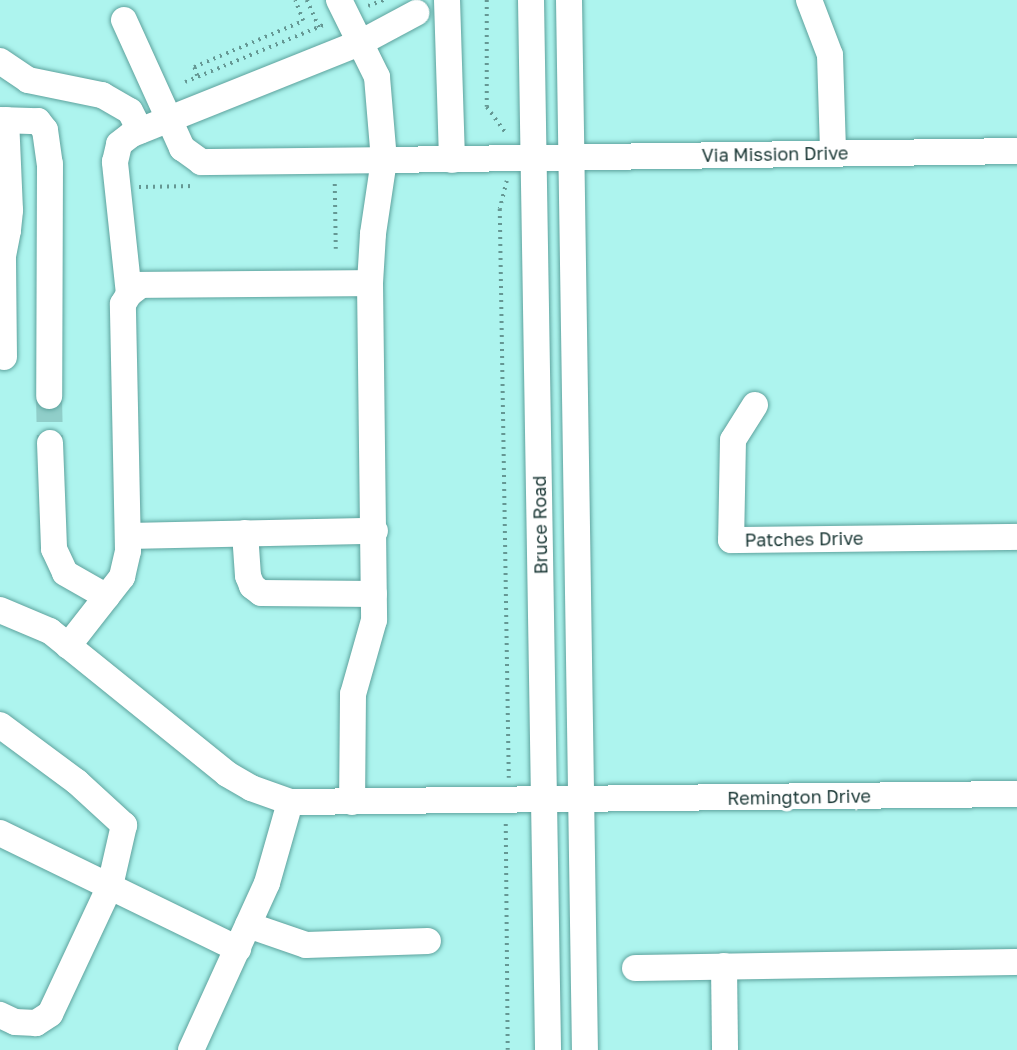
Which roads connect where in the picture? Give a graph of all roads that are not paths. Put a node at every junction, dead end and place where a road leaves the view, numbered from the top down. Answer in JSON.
{"nodes":[{"id":1,"x":531,"y":0,"type":"edge"},
{"id":2,"x":569,"y":0,"type":"edge"},
{"id":3,"x":809,"y":0,"type":"edge"},
{"id":4,"x":413,"y":6,"type":"edge"},
{"id":5,"x":447,"y":7,"type":"edge"},
{"id":6,"x":342,"y":8,"type":"edge"},
{"id":7,"x":124,"y":20,"type":"dead end"},
{"id":8,"x":360,"y":43,"type":"junction"},
{"id":9,"x":0,"y":61,"type":"edge"},
{"id":10,"x":3,"y":120,"type":"edge"},
{"id":11,"x":169,"y":121,"type":"junction"},
{"id":12,"x":140,"y":131,"type":"junction"},
{"id":13,"x":1017,"y":151,"type":"edge"},
{"id":14,"x":833,"y":153,"type":"junction"},
{"id":15,"x":571,"y":158,"type":"junction"},
{"id":16,"x":533,"y":159,"type":"junction"},
{"id":17,"x":384,"y":160,"type":"junction"},
{"id":18,"x":452,"y":160,"type":"junction"},
{"id":19,"x":4,"y":165,"type":"edge"},
{"id":20,"x":4,"y":230,"type":"edge"},
{"id":21,"x":370,"y":283,"type":"junction"},
{"id":22,"x":129,"y":294,"type":"junction"},
{"id":23,"x":4,"y":357,"type":"dead end"},
{"id":24,"x":49,"y":396,"type":"tunnel mouth"},
{"id":25,"x":755,"y":405,"type":"dead end"},
{"id":26,"x":50,"y":443,"type":"tunnel mouth"},
{"id":27,"x":375,"y":531,"type":"junction"},
{"id":28,"x":245,"y":533,"type":"junction"},
{"id":29,"x":128,"y":536,"type":"junction"},
{"id":30,"x":1017,"y":537,"type":"edge"},
{"id":31,"x":374,"y":594,"type":"junction"},
{"id":32,"x":107,"y":597,"type":"junction"},
{"id":33,"x":0,"y":610,"type":"edge"},
{"id":34,"x":68,"y":646,"type":"junction"},
{"id":35,"x":0,"y":725,"type":"edge"},
{"id":36,"x":1017,"y":794,"type":"edge"},
{"id":37,"x":544,"y":800,"type":"junction"},
{"id":38,"x":580,"y":800,"type":"junction"},
{"id":39,"x":290,"y":802,"type":"junction"},
{"id":40,"x":352,"y":802,"type":"junction"},
{"id":41,"x":0,"y":833,"type":"edge"},
{"id":42,"x":110,"y":886,"type":"junction"},
{"id":43,"x":243,"y":937,"type":"junction"},
{"id":44,"x":428,"y":942,"type":"dead end"},
{"id":45,"x":1017,"y":962,"type":"edge"},
{"id":46,"x":724,"y":966,"type":"junction"},
{"id":47,"x":635,"y":968,"type":"dead end"},
{"id":48,"x":0,"y":1015,"type":"edge"},
{"id":49,"x":191,"y":1050,"type":"edge"},
{"id":50,"x":548,"y":1050,"type":"edge"},
{"id":51,"x":585,"y":1050,"type":"edge"},
{"id":52,"x":725,"y":1050,"type":"edge"}],
"edges":[{"from":1,"to":16,"type":"street","name":"Bruce Road"},
{"from":2,"to":15,"type":"street","name":"Bruce Road"},
{"from":3,"to":14,"type":"street"},
{"from":4,"to":5,"type":"street"},
{"from":4,"to":8,"type":"street"},
{"from":5,"to":18,"type":"street"},
{"from":6,"to":8,"type":"street"},
{"from":7,"to":11,"type":"street","name":"Via Mission Drive"},
{"from":8,"to":11,"type":"street"},
{"from":8,"to":17,"type":"street"},
{"from":9,"to":12,"type":"street"},
{"from":10,"to":19,"type":"street"},
{"from":10,"to":24,"type":"street"},
{"from":11,"to":12,"type":"street"},
{"from":11,"to":17,"type":"street","name":"Via Mission Drive"},
{"from":12,"to":22,"type":"street"},
{"from":13,"to":14,"type":"street","name":"Via Mission Drive"},
{"from":14,"to":15,"type":"street","name":"Via Mission Drive"},
{"from":15,"to":16,"type":"street","name":"Via Mission Drive"},
{"from":15,"to":38,"type":"street","name":"Bruce Road"},
{"from":16,"to":18,"type":"street","name":"Via Mission Drive"},
{"from":16,"to":37,"type":"street","name":"Bruce Road"},
{"from":17,"to":18,"type":"street","name":"Via Mission Drive"},
{"from":17,"to":21,"type":"street"},
{"from":19,"to":20,"type":"street"},
{"from":20,"to":23,"type":"street"},
{"from":21,"to":22,"type":"street"},
{"from":21,"to":27,"type":"street"},
{"from":22,"to":29,"type":"street"},
{"from":25,"to":30,"type":"street","name":"Patches Drive"},
{"from":26,"to":32,"type":"street"},
{"from":27,"to":28,"type":"street"},
{"from":27,"to":31,"type":"street"},
{"from":28,"to":29,"type":"street"},
{"from":28,"to":31,"type":"street"},
{"from":29,"to":32,"type":"street"},
{"from":31,"to":40,"type":"street"},
{"from":32,"to":34,"type":"street"},
{"from":33,"to":34,"type":"street","name":"Remington Drive"},
{"from":34,"to":39,"type":"street","name":"Remington Drive"},
{"from":35,"to":42,"type":"street"},
{"from":36,"to":38,"type":"street","name":"Remington Drive"},
{"from":37,"to":38,"type":"street","name":"Remington Drive"},
{"from":37,"to":40,"type":"street","name":"Remington Drive"},
{"from":37,"to":50,"type":"street","name":"Bruce Road"},
{"from":38,"to":51,"type":"street","name":"Bruce Road"},
{"from":39,"to":40,"type":"street","name":"Remington Drive"},
{"from":39,"to":43,"type":"street"},
{"from":41,"to":42,"type":"street"},
{"from":42,"to":43,"type":"street"},
{"from":42,"to":48,"type":"street"},
{"from":43,"to":44,"type":"street"},
{"from":43,"to":49,"type":"street"},
{"from":45,"to":46,"type":"street"},
{"from":46,"to":47,"type":"street"},
{"from":46,"to":52,"type":"street"}]}
